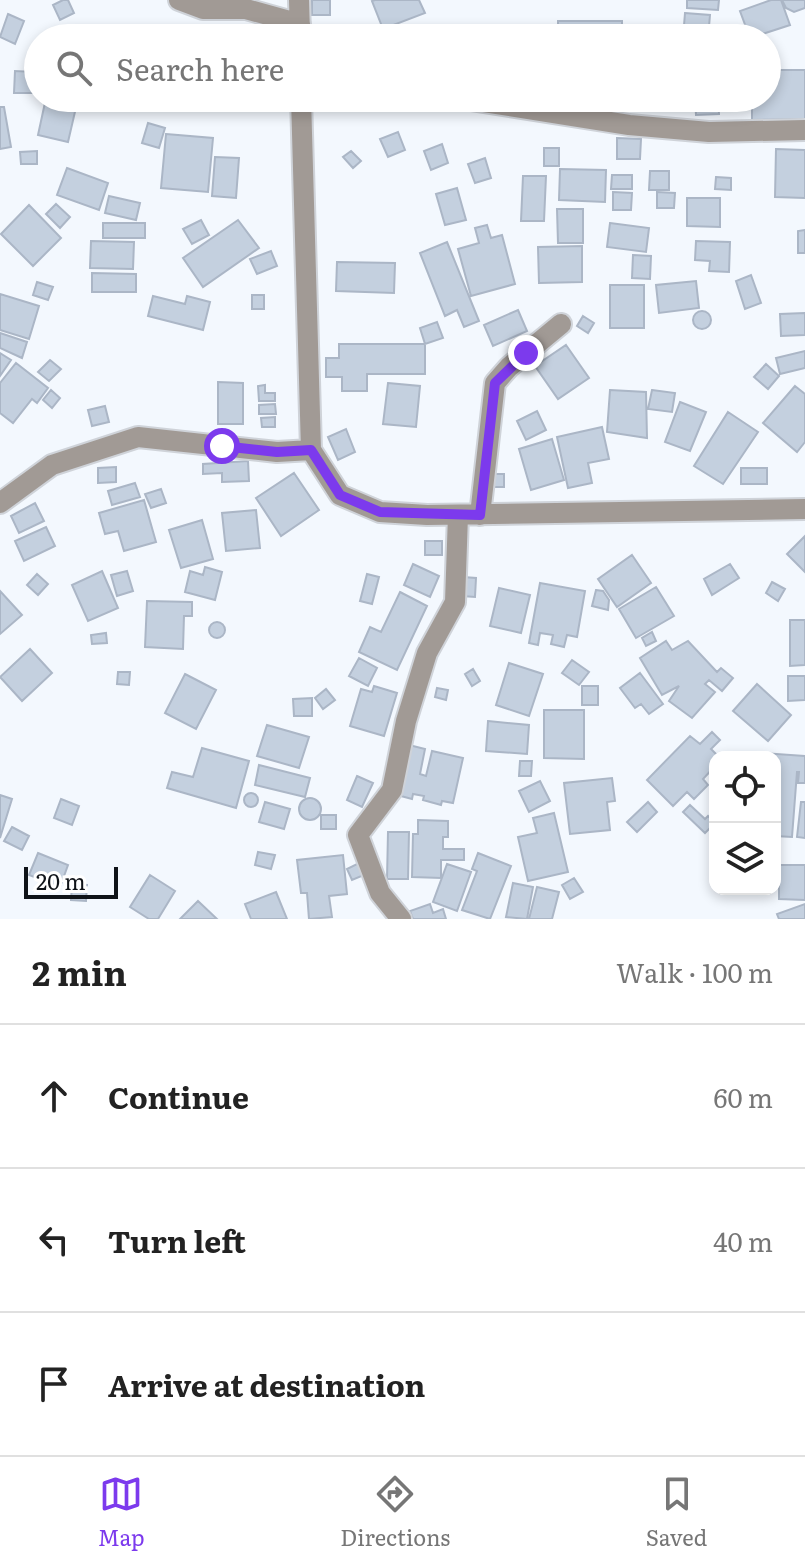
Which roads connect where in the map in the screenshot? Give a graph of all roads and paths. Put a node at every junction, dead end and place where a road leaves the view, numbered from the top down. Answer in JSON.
{"nodes":[{"id":1,"x":179,"y":0,"type":"edge"},
{"id":2,"x":299,"y":0,"type":"edge"},
{"id":3,"x":283,"y":24,"type":"edge"},
{"id":4,"x":300,"y":24,"type":"edge"},
{"id":5,"x":301,"y":112,"type":"edge"},
{"id":6,"x":547,"y":112,"type":"edge"},
{"id":7,"x":805,"y":130,"type":"edge"},
{"id":8,"x":561,"y":324,"type":"dead end"},
{"id":9,"x":311,"y":450,"type":"junction"},
{"id":10,"x":0,"y":503,"type":"edge"},
{"id":11,"x":805,"y":509,"type":"edge"},
{"id":12,"x":458,"y":515,"type":"junction"},
{"id":13,"x":480,"y":515,"type":"junction"},
{"id":14,"x":401,"y":919,"type":"edge"}],
"edges":[{"from":1,"to":3,"type":"street"},
{"from":2,"to":4,"type":"street"},
{"from":5,"to":9,"type":"street"},
{"from":6,"to":7,"type":"street"},
{"from":8,"to":13,"type":"street"},
{"from":9,"to":10,"type":"street"},
{"from":9,"to":12,"type":"street"},
{"from":11,"to":13,"type":"street"},
{"from":12,"to":13,"type":"street"},
{"from":12,"to":14,"type":"street"}]}
